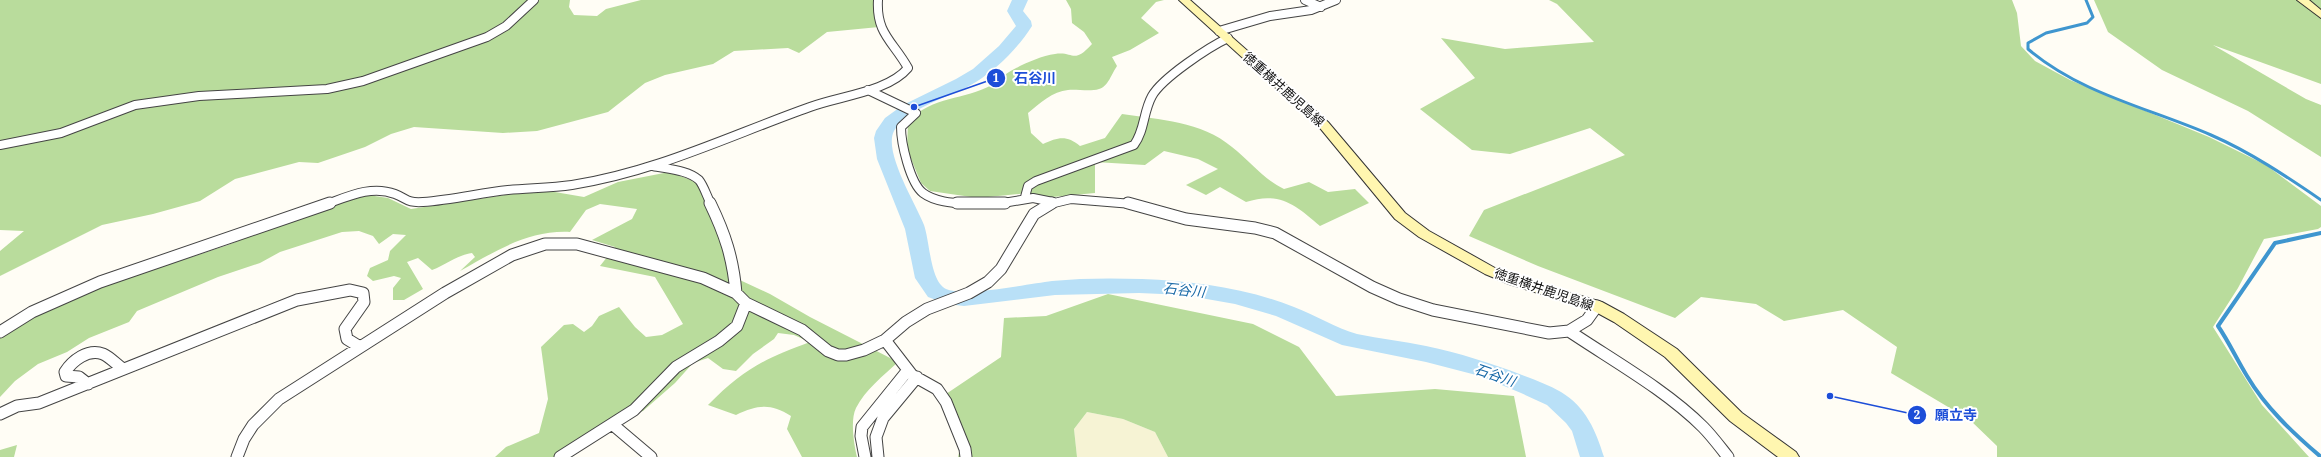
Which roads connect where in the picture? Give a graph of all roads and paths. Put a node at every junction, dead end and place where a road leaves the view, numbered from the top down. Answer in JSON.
{"nodes":[{"id":1,"x":534,"y":0,"type":"edge"},
{"id":2,"x":878,"y":0,"type":"edge"},
{"id":3,"x":1184,"y":0,"type":"edge"},
{"id":4,"x":1305,"y":0,"type":"edge"},
{"id":5,"x":1336,"y":0,"type":"edge"},
{"id":6,"x":2302,"y":0,"type":"edge"},
{"id":7,"x":1321,"y":7,"type":"junction"},
{"id":8,"x":2321,"y":15,"type":"edge"},
{"id":9,"x":1223,"y":35,"type":"junction"},
{"id":10,"x":868,"y":90,"type":"junction"},
{"id":11,"x":0,"y":145,"type":"edge"},
{"id":12,"x":653,"y":166,"type":"junction"},
{"id":13,"x":1025,"y":197,"type":"junction"},
{"id":14,"x":1053,"y":202,"type":"junction"},
{"id":15,"x":736,"y":293,"type":"junction"},
{"id":16,"x":746,"y":303,"type":"junction"},
{"id":17,"x":1597,"y":306,"type":"junction"},
{"id":18,"x":1569,"y":331,"type":"junction"},
{"id":19,"x":0,"y":332,"type":"edge"},
{"id":20,"x":885,"y":340,"type":"junction"},
{"id":21,"x":360,"y":347,"type":"junction"},
{"id":22,"x":123,"y":369,"type":"junction"},
{"id":23,"x":912,"y":374,"type":"junction"},
{"id":24,"x":88,"y":384,"type":"junction"},
{"id":25,"x":0,"y":414,"type":"edge"},
{"id":26,"x":612,"y":424,"type":"junction"},
{"id":27,"x":237,"y":457,"type":"edge"},
{"id":28,"x":560,"y":457,"type":"edge"},
{"id":29,"x":652,"y":457,"type":"edge"},
{"id":30,"x":865,"y":457,"type":"edge"},
{"id":31,"x":878,"y":457,"type":"edge"},
{"id":32,"x":966,"y":457,"type":"edge"},
{"id":33,"x":1728,"y":457,"type":"edge"},
{"id":34,"x":1790,"y":457,"type":"edge"}],
"edges":[{"from":1,"to":11,"type":"street"},
{"from":2,"to":10,"type":"street"},
{"from":3,"to":9,"type":"main road","name":"徳重横井鹿児島線"},
{"from":4,"to":7,"type":"street"},
{"from":5,"to":7,"type":"street"},
{"from":6,"to":8,"type":"main road"},
{"from":7,"to":9,"type":"street"},
{"from":9,"to":13,"type":"street"},
{"from":9,"to":17,"type":"main road","name":"徳重横井鹿児島線"},
{"from":10,"to":12,"type":"street"},
{"from":10,"to":13,"type":"street"},
{"from":12,"to":15,"type":"street"},
{"from":12,"to":19,"type":"street"},
{"from":13,"to":14,"type":"street"},
{"from":14,"to":18,"type":"street"},
{"from":14,"to":20,"type":"street"},
{"from":15,"to":16,"type":"street"},
{"from":15,"to":21,"type":"street"},
{"from":16,"to":20,"type":"street"},
{"from":16,"to":26,"type":"street"},
{"from":17,"to":18,"type":"street"},
{"from":17,"to":34,"type":"main road","name":"徳重横井鹿児島線"},
{"from":18,"to":33,"type":"street"},
{"from":20,"to":23,"type":"street"},
{"from":21,"to":22,"type":"street"},
{"from":21,"to":27,"type":"street"},
{"from":22,"to":24,"type":"street"},
{"from":22,"to":24,"type":"street"},
{"from":23,"to":30,"type":"street"},
{"from":23,"to":31,"type":"street"},
{"from":23,"to":32,"type":"street"},
{"from":24,"to":25,"type":"street"},
{"from":26,"to":28,"type":"street"},
{"from":26,"to":29,"type":"street"}]}
